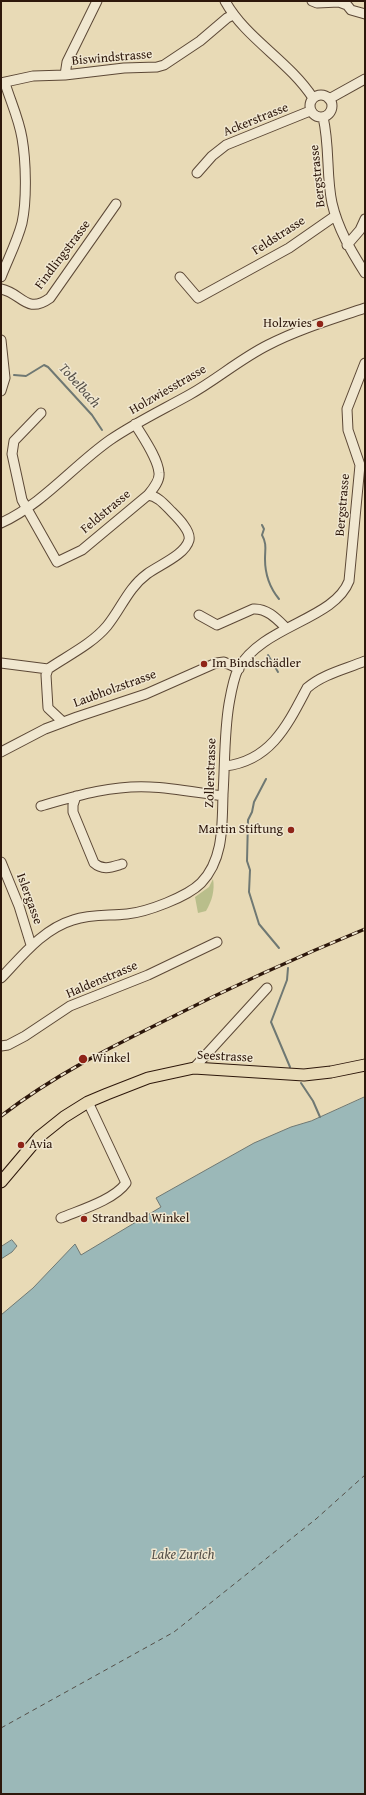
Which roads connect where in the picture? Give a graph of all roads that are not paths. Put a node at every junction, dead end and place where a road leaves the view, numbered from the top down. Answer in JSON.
{"nodes":[{"id":1,"x":97,"y":1,"type":"edge"},
{"id":2,"x":225,"y":1,"type":"edge"},
{"id":3,"x":312,"y":1,"type":"edge"},
{"id":4,"x":365,"y":14,"type":"edge"},
{"id":5,"x":234,"y":15,"type":"junction"},
{"id":6,"x":65,"y":75,"type":"junction"},
{"id":7,"x":365,"y":79,"type":"edge"},
{"id":8,"x":3,"y":83,"type":"edge"},
{"id":9,"x":313,"y":98,"type":"junction"},
{"id":10,"x":329,"y":99,"type":"junction"},
{"id":11,"x":310,"y":111,"type":"junction"},
{"id":12,"x":323,"y":117,"type":"junction"},
{"id":13,"x":197,"y":173,"type":"dead end"},
{"id":14,"x":116,"y":204,"type":"dead end"},
{"id":15,"x":335,"y":216,"type":"junction"},
{"id":16,"x":365,"y":219,"type":"edge"},
{"id":17,"x":347,"y":245,"type":"junction"},
{"id":18,"x":365,"y":273,"type":"edge"},
{"id":19,"x":1,"y":277,"type":"edge"},
{"id":20,"x":180,"y":277,"type":"dead end"},
{"id":21,"x":1,"y":289,"type":"edge"},
{"id":22,"x":365,"y":308,"type":"edge"},
{"id":23,"x":1,"y":340,"type":"edge"},
{"id":24,"x":365,"y":363,"type":"edge"},
{"id":25,"x":1,"y":391,"type":"edge"},
{"id":26,"x":41,"y":413,"type":"dead end"},
{"id":27,"x":135,"y":424,"type":"junction"},
{"id":28,"x":363,"y":465,"type":"edge"},
{"id":29,"x":148,"y":495,"type":"junction"},
{"id":30,"x":27,"y":507,"type":"junction"},
{"id":31,"x":1,"y":523,"type":"edge"},
{"id":32,"x":199,"y":615,"type":"dead end"},
{"id":33,"x":289,"y":626,"type":"junction"},
{"id":34,"x":365,"y":661,"type":"edge"},
{"id":35,"x":1,"y":663,"type":"edge"},
{"id":36,"x":239,"y":668,"type":"junction"},
{"id":37,"x":48,"y":669,"type":"junction"},
{"id":38,"x":63,"y":722,"type":"junction"},
{"id":39,"x":1,"y":752,"type":"edge"},
{"id":40,"x":225,"y":766,"type":"junction"},
{"id":41,"x":76,"y":796,"type":"junction"},
{"id":42,"x":223,"y":796,"type":"junction"},
{"id":43,"x":41,"y":806,"type":"dead end"},
{"id":44,"x":1,"y":862,"type":"edge"},
{"id":45,"x":122,"y":864,"type":"dead end"},
{"id":46,"x":217,"y":942,"type":"dead end"},
{"id":47,"x":31,"y":945,"type":"junction"},
{"id":48,"x":1,"y":978,"type":"edge"},
{"id":49,"x":267,"y":988,"type":"dead end"},
{"id":50,"x":1,"y":1046,"type":"edge"},
{"id":51,"x":365,"y":1065,"type":"edge"},
{"id":52,"x":194,"y":1068,"type":"junction"},
{"id":53,"x":88,"y":1102,"type":"junction"},
{"id":54,"x":1,"y":1182,"type":"edge"},
{"id":55,"x":61,"y":1218,"type":"dead end"}],
"edges":[{"from":1,"to":6,"type":"street"},
{"from":2,"to":5,"type":"street"},
{"from":3,"to":4,"type":"street"},
{"from":5,"to":6,"type":"street","name":"Biswindstrasse"},
{"from":5,"to":9,"type":"street"},
{"from":6,"to":8,"type":"street","name":"Biswindstrasse"},
{"from":7,"to":10,"type":"street"},
{"from":8,"to":19,"type":"street"},
{"from":9,"to":10,"type":"street"},
{"from":9,"to":11,"type":"street"},
{"from":10,"to":12,"type":"street"},
{"from":11,"to":12,"type":"street"},
{"from":11,"to":13,"type":"street","name":"Ackerstrasse"},
{"from":12,"to":15,"type":"street","name":"Bergstrasse"},
{"from":14,"to":21,"type":"street","name":"Findlingstrasse"},
{"from":15,"to":17,"type":"street","name":"Bergstrasse"},
{"from":15,"to":20,"type":"street","name":"Feldstrasse"},
{"from":16,"to":17,"type":"street"},
{"from":17,"to":18,"type":"street","name":"Bergstrasse"},
{"from":22,"to":27,"type":"street","name":"Holzwiesstrasse"},
{"from":23,"to":25,"type":"street"},
{"from":24,"to":28,"type":"street","name":"Bergstrasse"},
{"from":26,"to":30,"type":"street"},
{"from":27,"to":29,"type":"street"},
{"from":27,"to":30,"type":"street","name":"Holzwiesstrasse"},
{"from":28,"to":33,"type":"street","name":"Bergstrasse"},
{"from":29,"to":30,"type":"street","name":"Feldstrasse"},
{"from":29,"to":37,"type":"street","name":"Feldstrasse"},
{"from":30,"to":31,"type":"street","name":"Holzwiesstrasse"},
{"from":32,"to":33,"type":"street"},
{"from":33,"to":36,"type":"street","name":"Zollerstrasse"},
{"from":34,"to":40,"type":"street"},
{"from":35,"to":37,"type":"street"},
{"from":36,"to":38,"type":"street","name":"Laubholzstrasse"},
{"from":36,"to":40,"type":"street","name":"Zollerstrasse"},
{"from":37,"to":38,"type":"street"},
{"from":38,"to":39,"type":"street","name":"Laubholzstrasse"},
{"from":40,"to":42,"type":"street","name":"Zollerstrasse"},
{"from":41,"to":42,"type":"street"},
{"from":41,"to":43,"type":"street"},
{"from":41,"to":45,"type":"street"},
{"from":42,"to":47,"type":"street","name":"Zollerstrasse"},
{"from":44,"to":47,"type":"street","name":"Islergasse"},
{"from":46,"to":50,"type":"street","name":"Haldenstrasse"},
{"from":47,"to":48,"type":"street","name":"Zollerstrasse"},
{"from":49,"to":52,"type":"street"},
{"from":51,"to":52,"type":"main road","name":"Seestrasse"},
{"from":52,"to":53,"type":"main road","name":"Seestrasse"},
{"from":53,"to":54,"type":"main road","name":"Seestrasse"},
{"from":53,"to":55,"type":"street"}]}
